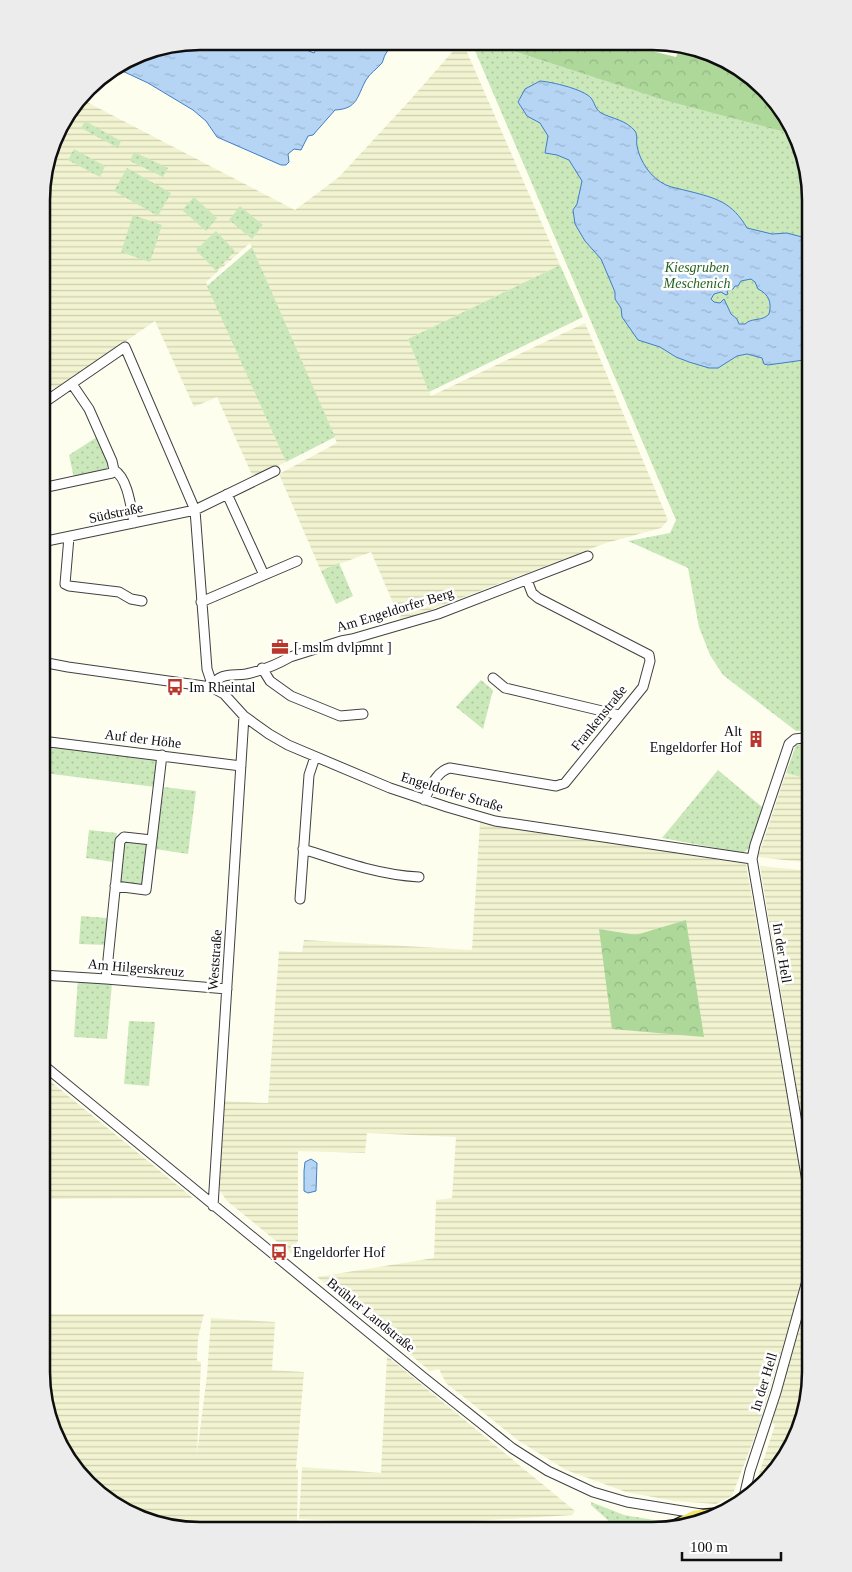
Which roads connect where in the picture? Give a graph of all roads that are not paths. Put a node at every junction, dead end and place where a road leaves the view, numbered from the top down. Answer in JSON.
{"nodes":[{"id":1,"x":72,"y":384,"type":"junction"},
{"id":2,"x":50,"y":399,"type":"edge"},
{"id":3,"x":114,"y":470,"type":"junction"},
{"id":4,"x":275,"y":471,"type":"dead end"},
{"id":5,"x":50,"y":486,"type":"edge"},
{"id":6,"x":227,"y":494,"type":"junction"},
{"id":7,"x":195,"y":510,"type":"junction"},
{"id":8,"x":134,"y":523,"type":"junction"},
{"id":9,"x":69,"y":537,"type":"junction"},
{"id":10,"x":50,"y":541,"type":"edge"},
{"id":11,"x":588,"y":556,"type":"dead end"},
{"id":12,"x":297,"y":561,"type":"dead end"},
{"id":13,"x":264,"y":574,"type":"junction"},
{"id":14,"x":526,"y":580,"type":"junction"},
{"id":15,"x":142,"y":600,"type":"dead end"},
{"id":16,"x":201,"y":602,"type":"junction"},
{"id":17,"x":50,"y":664,"type":"edge"},
{"id":18,"x":262,"y":668,"type":"junction"},
{"id":19,"x":493,"y":678,"type":"dead end"},
{"id":20,"x":213,"y":685,"type":"junction"},
{"id":21,"x":363,"y":714,"type":"dead end"},
{"id":22,"x":619,"y":715,"type":"junction"},
{"id":23,"x":244,"y":716,"type":"junction"},
{"id":24,"x":802,"y":738,"type":"edge"},
{"id":25,"x":50,"y":742,"type":"edge"},
{"id":26,"x":162,"y":755,"type":"junction"},
{"id":27,"x":315,"y":757,"type":"junction"},
{"id":28,"x":241,"y":766,"type":"junction"},
{"id":29,"x":424,"y":800,"type":"junction"},
{"id":30,"x":152,"y":840,"type":"junction"},
{"id":31,"x":303,"y":849,"type":"junction"},
{"id":32,"x":752,"y":859,"type":"junction"},
{"id":33,"x":419,"y":877,"type":"dead end"},
{"id":34,"x":114,"y":886,"type":"junction"},
{"id":35,"x":300,"y":899,"type":"dead end"},
{"id":36,"x":50,"y":976,"type":"edge"},
{"id":37,"x":106,"y":979,"type":"junction"},
{"id":38,"x":227,"y":989,"type":"junction"},
{"id":39,"x":50,"y":1071,"type":"edge"},
{"id":40,"x":802,"y":1152,"type":"edge"},
{"id":41,"x":213,"y":1206,"type":"junction"},
{"id":42,"x":802,"y":1299,"type":"edge"},
{"id":43,"x":746,"y":1488,"type":"edge"},
{"id":44,"x":693,"y":1516,"type":"edge"}],
"edges":[{"from":1,"to":2,"type":"street"},
{"from":1,"to":3,"type":"street"},
{"from":1,"to":7,"type":"street"},
{"from":3,"to":5,"type":"street"},
{"from":3,"to":8,"type":"street"},
{"from":4,"to":6,"type":"street","name":"Südstraße"},
{"from":6,"to":7,"type":"street","name":"Südstraße"},
{"from":6,"to":13,"type":"street"},
{"from":7,"to":8,"type":"street","name":"Südstraße"},
{"from":7,"to":16,"type":"street"},
{"from":8,"to":9,"type":"street","name":"Südstraße"},
{"from":9,"to":10,"type":"street","name":"Südstraße"},
{"from":9,"to":15,"type":"street"},
{"from":11,"to":14,"type":"street","name":"Am Engeldorfer Berg"},
{"from":12,"to":13,"type":"street"},
{"from":13,"to":16,"type":"street"},
{"from":14,"to":18,"type":"street","name":"Am Engeldorfer Berg"},
{"from":14,"to":22,"type":"street","name":"Frankenstraße"},
{"from":16,"to":20,"type":"street"},
{"from":17,"to":20,"type":"street","name":"Engeldorfer Straße"},
{"from":18,"to":20,"type":"street","name":"Am Engeldorfer Berg"},
{"from":18,"to":21,"type":"street"},
{"from":19,"to":22,"type":"street"},
{"from":20,"to":23,"type":"street","name":"Engeldorfer Straße"},
{"from":22,"to":29,"type":"street","name":"Frankenstraße"},
{"from":23,"to":27,"type":"street","name":"Engeldorfer Straße"},
{"from":23,"to":28,"type":"street","name":"Weststraße"},
{"from":24,"to":32,"type":"street"},
{"from":25,"to":26,"type":"street","name":"Auf der Höhe"},
{"from":26,"to":28,"type":"street","name":"Auf der Höhe"},
{"from":26,"to":30,"type":"street"},
{"from":27,"to":29,"type":"street","name":"Engeldorfer Straße"},
{"from":27,"to":31,"type":"street"},
{"from":28,"to":38,"type":"street","name":"Weststraße"},
{"from":29,"to":32,"type":"street","name":"Engeldorfer Straße"},
{"from":30,"to":34,"type":"street"},
{"from":30,"to":34,"type":"street"},
{"from":31,"to":33,"type":"street"},
{"from":31,"to":35,"type":"street"},
{"from":32,"to":40,"type":"street","name":"In der Hell"},
{"from":34,"to":37,"type":"street"},
{"from":36,"to":37,"type":"street","name":"Am Hilgerskreuz"},
{"from":37,"to":38,"type":"street","name":"Am Hilgerskreuz"},
{"from":38,"to":41,"type":"street","name":"Weststraße"},
{"from":39,"to":41,"type":"street","name":"Brühler Landstraße"},
{"from":41,"to":44,"type":"street","name":"Brühler Landstraße"},
{"from":42,"to":43,"type":"street","name":"In der Hell"}]}
